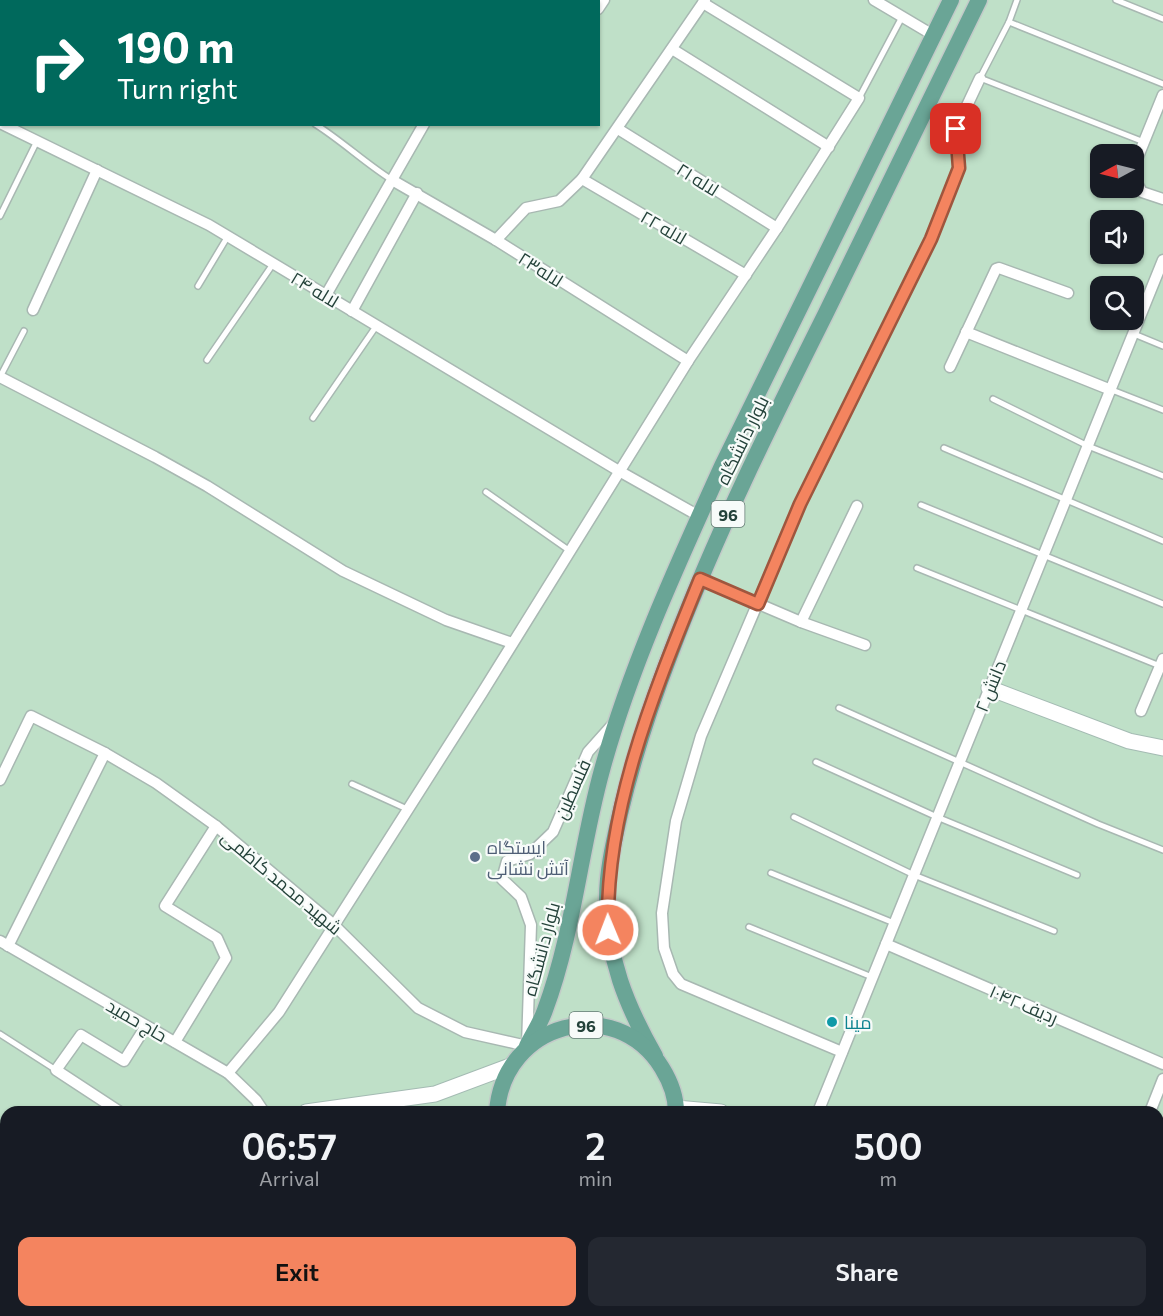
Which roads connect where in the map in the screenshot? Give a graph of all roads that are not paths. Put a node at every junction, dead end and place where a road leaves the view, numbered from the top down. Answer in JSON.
{"nodes":[{"id":1,"x":874,"y":0,"type":"edge"},
{"id":2,"x":951,"y":0,"type":"edge"},
{"id":3,"x":979,"y":0,"type":"edge"},
{"id":4,"x":1017,"y":0,"type":"edge"},
{"id":5,"x":1116,"y":0,"type":"edge"},
{"id":6,"x":704,"y":2,"type":"edge"},
{"id":7,"x":902,"y":17,"type":"junction"},
{"id":8,"x":1163,"y":19,"type":"edge"},
{"id":9,"x":1009,"y":22,"type":"junction"},
{"id":10,"x":933,"y":35,"type":"junction"},
{"id":11,"x":672,"y":49,"type":"junction"},
{"id":12,"x":980,"y":78,"type":"junction"},
{"id":13,"x":1163,"y":84,"type":"edge"},
{"id":14,"x":1163,"y":95,"type":"edge"},
{"id":15,"x":859,"y":98,"type":"junction"},
{"id":16,"x":1160,"y":110,"type":"edge"},
{"id":17,"x":5,"y":126,"type":"edge"},
{"id":18,"x":318,"y":126,"type":"edge"},
{"id":19,"x":423,"y":126,"type":"edge"},
{"id":20,"x":618,"y":129,"type":"junction"},
{"id":21,"x":37,"y":141,"type":"junction"},
{"id":22,"x":1144,"y":142,"type":"junction"},
{"id":23,"x":829,"y":147,"type":"junction"},
{"id":24,"x":97,"y":170,"type":"junction"},
{"id":25,"x":392,"y":180,"type":"junction"},
{"id":26,"x":582,"y":180,"type":"junction"},
{"id":27,"x":417,"y":193,"type":"junction"},
{"id":28,"x":1163,"y":199,"type":"edge"},
{"id":29,"x":0,"y":216,"type":"edge"},
{"id":30,"x":777,"y":228,"type":"junction"},
{"id":31,"x":228,"y":237,"type":"junction"},
{"id":32,"x":496,"y":240,"type":"junction"},
{"id":33,"x":1163,"y":260,"type":"edge"},
{"id":34,"x":273,"y":264,"type":"junction"},
{"id":35,"x":746,"y":276,"type":"junction"},
{"id":36,"x":198,"y":286,"type":"dead end"},
{"id":37,"x":1068,"y":293,"type":"dead end"},
{"id":38,"x":326,"y":295,"type":"junction"},
{"id":39,"x":33,"y":310,"type":"dead end"},
{"id":40,"x":352,"y":310,"type":"junction"},
{"id":41,"x":377,"y":325,"type":"junction"},
{"id":42,"x":24,"y":331,"type":"dead end"},
{"id":43,"x":966,"y":332,"type":"junction"},
{"id":44,"x":1133,"y":334,"type":"junction"},
{"id":45,"x":1163,"y":346,"type":"edge"},
{"id":46,"x":207,"y":360,"type":"dead end"},
{"id":47,"x":688,"y":361,"type":"junction"},
{"id":48,"x":950,"y":366,"type":"dead end"},
{"id":49,"x":0,"y":377,"type":"edge"},
{"id":50,"x":1111,"y":390,"type":"junction"},
{"id":51,"x":993,"y":399,"type":"dead end"},
{"id":52,"x":1163,"y":411,"type":"edge"},
{"id":53,"x":313,"y":418,"type":"dead end"},
{"id":54,"x":1088,"y":446,"type":"junction"},
{"id":55,"x":944,"y":448,"type":"dead end"},
{"id":56,"x":619,"y":471,"type":"junction"},
{"id":57,"x":1163,"y":476,"type":"edge"},
{"id":58,"x":486,"y":492,"type":"dead end"},
{"id":59,"x":1066,"y":500,"type":"junction"},
{"id":60,"x":921,"y":505,"type":"dead end"},
{"id":61,"x":856,"y":506,"type":"dead end"},
{"id":62,"x":699,"y":516,"type":"junction"},
{"id":63,"x":1163,"y":541,"type":"edge"},
{"id":64,"x":570,"y":551,"type":"junction"},
{"id":65,"x":1043,"y":555,"type":"junction"},
{"id":66,"x":917,"y":568,"type":"dead end"},
{"id":67,"x":700,"y":579,"type":"junction"},
{"id":68,"x":758,"y":604,"type":"junction"},
{"id":69,"x":1163,"y":604,"type":"edge"},
{"id":70,"x":1021,"y":610,"type":"junction"},
{"id":71,"x":801,"y":622,"type":"junction"},
{"id":72,"x":512,"y":643,"type":"junction"},
{"id":73,"x":865,"y":645,"type":"dead end"},
{"id":74,"x":1162,"y":663,"type":"edge"},
{"id":75,"x":990,"y":688,"type":"junction"},
{"id":76,"x":839,"y":708,"type":"dead end"},
{"id":77,"x":1141,"y":711,"type":"dead end"},
{"id":78,"x":618,"y":720,"type":"junction"},
{"id":79,"x":1163,"y":748,"type":"edge"},
{"id":80,"x":105,"y":753,"type":"junction"},
{"id":81,"x":816,"y":762,"type":"dead end"},
{"id":82,"x":960,"y":762,"type":"junction"},
{"id":83,"x":0,"y":780,"type":"edge"},
{"id":84,"x":352,"y":784,"type":"dead end"},
{"id":85,"x":407,"y":809,"type":"junction"},
{"id":86,"x":794,"y":817,"type":"dead end"},
{"id":87,"x":937,"y":818,"type":"junction"},
{"id":88,"x":216,"y":826,"type":"junction"},
{"id":89,"x":1163,"y":850,"type":"edge"},
{"id":90,"x":771,"y":873,"type":"dead end"},
{"id":91,"x":914,"y":875,"type":"junction"},
{"id":92,"x":1077,"y":875,"type":"dead end"},
{"id":93,"x":894,"y":923,"type":"junction"},
{"id":94,"x":333,"y":924,"type":"junction"},
{"id":95,"x":749,"y":927,"type":"dead end"},
{"id":96,"x":1054,"y":931,"type":"dead end"},
{"id":97,"x":4,"y":943,"type":"edge"},
{"id":98,"x":886,"y":944,"type":"junction"},
{"id":99,"x":872,"y":977,"type":"junction"},
{"id":100,"x":146,"y":1026,"type":"junction"},
{"id":101,"x":0,"y":1034,"type":"edge"},
{"id":102,"x":175,"y":1042,"type":"junction"},
{"id":103,"x":527,"y":1046,"type":"junction"},
{"id":104,"x":842,"y":1052,"type":"junction"},
{"id":105,"x":655,"y":1056,"type":"junction"},
{"id":106,"x":1163,"y":1064,"type":"edge"},
{"id":107,"x":510,"y":1066,"type":"junction"},
{"id":108,"x":56,"y":1070,"type":"junction"},
{"id":109,"x":228,"y":1072,"type":"junction"},
{"id":110,"x":1163,"y":1079,"type":"edge"},
{"id":111,"x":111,"y":1106,"type":"edge"},
{"id":112,"x":260,"y":1106,"type":"edge"},
{"id":113,"x":349,"y":1106,"type":"edge"},
{"id":114,"x":497,"y":1106,"type":"edge"},
{"id":115,"x":676,"y":1106,"type":"edge"},
{"id":116,"x":820,"y":1106,"type":"edge"},
{"id":117,"x":1152,"y":1106,"type":"edge"}],
"edges":[{"from":1,"to":7,"type":"street"},
{"from":2,"to":10,"type":"main road","name":"بلوار دانشگاه","number":"96"},
{"from":3,"to":67,"type":"main road","name":"بلوار دانشگاه","number":"96"},
{"from":4,"to":9,"type":"lane"},
{"from":5,"to":8,"type":"lane"},
{"from":6,"to":11,"type":"street"},
{"from":6,"to":15,"type":"street"},
{"from":7,"to":10,"type":"street"},
{"from":7,"to":15,"type":"lane"},
{"from":9,"to":12,"type":"lane"},
{"from":9,"to":13,"type":"lane"},
{"from":10,"to":62,"type":"main road","name":"بلوار دانشگاه","number":"96"},
{"from":11,"to":20,"type":"street"},
{"from":11,"to":23,"type":"street"},
{"from":12,"to":22,"type":"lane"},
{"from":12,"to":68,"type":"street"},
{"from":14,"to":16,"type":"street"},
{"from":15,"to":23,"type":"street"},
{"from":16,"to":22,"type":"street"},
{"from":17,"to":21,"type":"street","name":"لاله ۲۴"},
{"from":18,"to":25,"type":"lane"},
{"from":19,"to":25,"type":"street"},
{"from":20,"to":26,"type":"street"},
{"from":20,"to":30,"type":"street","name":"لاله ۲۱"},
{"from":21,"to":24,"type":"street","name":"لاله ۲۴"},
{"from":21,"to":29,"type":"lane"},
{"from":22,"to":28,"type":"street"},
{"from":23,"to":30,"type":"street"},
{"from":24,"to":31,"type":"street","name":"لاله ۲۴"},
{"from":24,"to":39,"type":"street"},
{"from":25,"to":27,"type":"street","name":"لاله۲۳"},
{"from":25,"to":38,"type":"street"},
{"from":26,"to":32,"type":"street"},
{"from":26,"to":35,"type":"street","name":"لاله ۲۲"},
{"from":27,"to":32,"type":"street","name":"لاله۲۳"},
{"from":27,"to":40,"type":"street"},
{"from":30,"to":35,"type":"street"},
{"from":31,"to":34,"type":"street","name":"لاله ۲۴"},
{"from":31,"to":36,"type":"lane"},
{"from":32,"to":47,"type":"street","name":"لاله۲۳"},
{"from":33,"to":44,"type":"street","name":"دانش ۲"},
{"from":34,"to":38,"type":"street","name":"لاله ۲۴"},
{"from":34,"to":46,"type":"lane"},
{"from":35,"to":47,"type":"street"},
{"from":37,"to":43,"type":"street"},
{"from":38,"to":40,"type":"street","name":"لاله ۲۴"},
{"from":40,"to":41,"type":"street","name":"لاله ۲۴"},
{"from":41,"to":53,"type":"lane"},
{"from":41,"to":56,"type":"street","name":"لاله ۲۴"},
{"from":42,"to":49,"type":"lane"},
{"from":43,"to":48,"type":"street"},
{"from":43,"to":50,"type":"street"},
{"from":44,"to":45,"type":"lane"},
{"from":44,"to":50,"type":"street","name":"دانش ۲"},
{"from":47,"to":56,"type":"street"},
{"from":49,"to":72,"type":"street"},
{"from":50,"to":52,"type":"lane"},
{"from":50,"to":54,"type":"street","name":"دانش ۲"},
{"from":51,"to":54,"type":"lane"},
{"from":54,"to":57,"type":"lane"},
{"from":54,"to":59,"type":"street","name":"دانش ۲"},
{"from":55,"to":59,"type":"lane"},
{"from":56,"to":62,"type":"street","name":"لاله ۲۴"},
{"from":56,"to":64,"type":"street"},
{"from":58,"to":64,"type":"lane"},
{"from":59,"to":63,"type":"lane"},
{"from":59,"to":65,"type":"street","name":"دانش ۲"},
{"from":60,"to":65,"type":"lane"},
{"from":61,"to":71,"type":"street"},
{"from":62,"to":78,"type":"main road","name":"بلوار دانشگاه","number":"96"},
{"from":64,"to":72,"type":"street"},
{"from":65,"to":69,"type":"lane"},
{"from":65,"to":70,"type":"street","name":"دانش ۲"},
{"from":66,"to":70,"type":"lane"},
{"from":67,"to":68,"type":"street"},
{"from":67,"to":105,"type":"main road","name":"بلوار دانشگاه","number":"96"},
{"from":68,"to":71,"type":"street"},
{"from":68,"to":104,"type":"street"},
{"from":70,"to":74,"type":"lane"},
{"from":70,"to":75,"type":"street","name":"دانش ۲"},
{"from":71,"to":73,"type":"street"},
{"from":72,"to":85,"type":"street"},
{"from":74,"to":77,"type":"street"},
{"from":75,"to":79,"type":"street"},
{"from":75,"to":82,"type":"street","name":"دانش ۲"},
{"from":76,"to":82,"type":"lane"},
{"from":78,"to":103,"type":"main road","name":"بلوار دانشگاه","number":"96"},
{"from":78,"to":103,"type":"street","name":"فلسطین"},
{"from":80,"to":83,"type":"street","name":"شهید محمد کاظمی"},
{"from":80,"to":88,"type":"street","name":"شهید محمد کاظمی"},
{"from":80,"to":97,"type":"street"},
{"from":81,"to":87,"type":"lane"},
{"from":82,"to":87,"type":"street","name":"دانش ۲"},
{"from":82,"to":89,"type":"lane"},
{"from":84,"to":85,"type":"lane"},
{"from":85,"to":94,"type":"street"},
{"from":86,"to":91,"type":"lane"},
{"from":87,"to":91,"type":"street","name":"دانش ۲"},
{"from":87,"to":92,"type":"lane"},
{"from":88,"to":94,"type":"street","name":"شهید محمد کاظمی"},
{"from":88,"to":102,"type":"street"},
{"from":90,"to":93,"type":"lane"},
{"from":91,"to":93,"type":"street","name":"دانش ۲"},
{"from":91,"to":96,"type":"lane"},
{"from":93,"to":98,"type":"street","name":"دانش ۲"},
{"from":94,"to":103,"type":"street","name":"شهید محمد کاظمی"},
{"from":94,"to":109,"type":"street"},
{"from":95,"to":99,"type":"lane"},
{"from":97,"to":100,"type":"street","name":"حاج حمید"},
{"from":98,"to":99,"type":"street","name":"دانش ۲"},
{"from":98,"to":106,"type":"street","name":"ردیف ۱۰۴۲"},
{"from":99,"to":104,"type":"street","name":"دانش ۲"},
{"from":100,"to":102,"type":"street","name":"حاج حمید"},
{"from":100,"to":108,"type":"street"},
{"from":101,"to":108,"type":"lane"},
{"from":102,"to":109,"type":"street","name":"حاج حمید"},
{"from":103,"to":105,"type":"main road","number":"96"},
{"from":103,"to":107,"type":"main road","number":"96"},
{"from":104,"to":116,"type":"street","name":"دانش ۲"},
{"from":105,"to":115,"type":"main road","number":"96"},
{"from":107,"to":113,"type":"street"},
{"from":107,"to":114,"type":"main road","number":"96"},
{"from":108,"to":111,"type":"street"},
{"from":109,"to":112,"type":"street","name":"حاج حمید"},
{"from":110,"to":117,"type":"street"}]}
